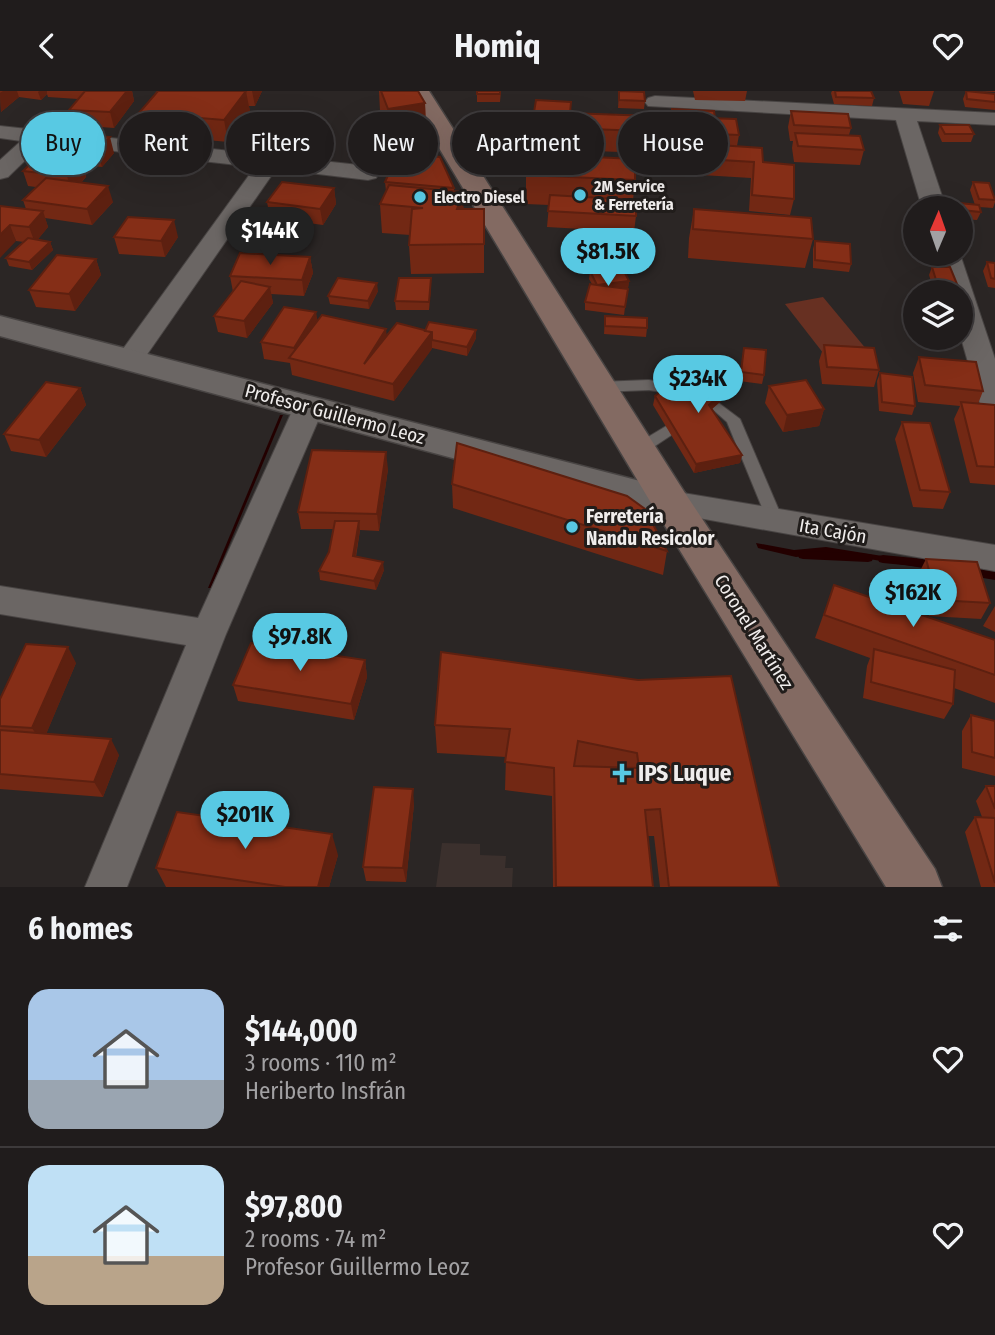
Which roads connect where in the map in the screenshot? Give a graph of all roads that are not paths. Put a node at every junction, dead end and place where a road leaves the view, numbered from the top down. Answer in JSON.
{"nodes":[{"id":1,"x":417,"y":91,"type":"edge"},
{"id":2,"x":935,"y":91,"type":"edge"},
{"id":3,"x":655,"y":102,"type":"dead end"},
{"id":4,"x":904,"y":113,"type":"junction"},
{"id":5,"x":944,"y":115,"type":"junction"},
{"id":6,"x":995,"y":119,"type":"edge"},
{"id":7,"x":0,"y":132,"type":"edge"},
{"id":8,"x":21,"y":134,"type":"edge"},
{"id":9,"x":105,"y":144,"type":"edge"},
{"id":10,"x":21,"y":152,"type":"edge"},
{"id":11,"x":226,"y":157,"type":"edge"},
{"id":12,"x":0,"y":172,"type":"edge"},
{"id":13,"x":261,"y":175,"type":"edge"},
{"id":14,"x":930,"y":196,"type":"edge"},
{"id":15,"x":0,"y":326,"type":"edge"},
{"id":16,"x":973,"y":334,"type":"edge"},
{"id":17,"x":129,"y":360,"type":"junction"},
{"id":18,"x":649,"y":385,"type":"junction"},
{"id":19,"x":599,"y":387,"type":"junction"},
{"id":20,"x":673,"y":389,"type":"edge"},
{"id":21,"x":659,"y":400,"type":"edge"},
{"id":22,"x":995,"y":404,"type":"edge"},
{"id":23,"x":716,"y":406,"type":"edge"},
{"id":24,"x":309,"y":407,"type":"junction"},
{"id":25,"x":668,"y":430,"type":"edge"},
{"id":26,"x":638,"y":450,"type":"junction"},
{"id":27,"x":776,"y":521,"type":"junction"},
{"id":28,"x":684,"y":523,"type":"junction"},
{"id":29,"x":995,"y":558,"type":"edge"},
{"id":30,"x":0,"y":600,"type":"edge"},
{"id":31,"x":208,"y":633,"type":"junction"},
{"id":32,"x":106,"y":887,"type":"edge"},
{"id":33,"x":916,"y":887,"type":"edge"}],
"edges":[{"from":1,"to":19,"type":"main road","name":"Coronel Martínez"},
{"from":2,"to":5,"type":"street"},
{"from":3,"to":4,"type":"street"},
{"from":4,"to":5,"type":"street"},
{"from":4,"to":14,"type":"street"},
{"from":5,"to":6,"type":"street"},
{"from":7,"to":8,"type":"street"},
{"from":9,"to":11,"type":"street"},
{"from":10,"to":12,"type":"street"},
{"from":13,"to":17,"type":"street"},
{"from":15,"to":17,"type":"street","name":"Profesor Guillermo Leoz"},
{"from":16,"to":22,"type":"street"},
{"from":17,"to":24,"type":"street","name":"Profesor Guillermo Leoz"},
{"from":18,"to":19,"type":"lane"},
{"from":18,"to":20,"type":"lane"},
{"from":18,"to":21,"type":"lane"},
{"from":19,"to":26,"type":"main road","name":"Coronel Martínez"},
{"from":23,"to":27,"type":"lane"},
{"from":24,"to":28,"type":"street","name":"Profesor Guillermo Leoz"},
{"from":24,"to":31,"type":"street"},
{"from":25,"to":26,"type":"lane"},
{"from":26,"to":28,"type":"main road","name":"Coronel Martínez"},
{"from":27,"to":28,"type":"street","name":"Ita Cajón"},
{"from":27,"to":29,"type":"street","name":"Ita Cajón"},
{"from":28,"to":33,"type":"main road","name":"Coronel Martínez"},
{"from":30,"to":31,"type":"street"},
{"from":31,"to":32,"type":"street"}]}
